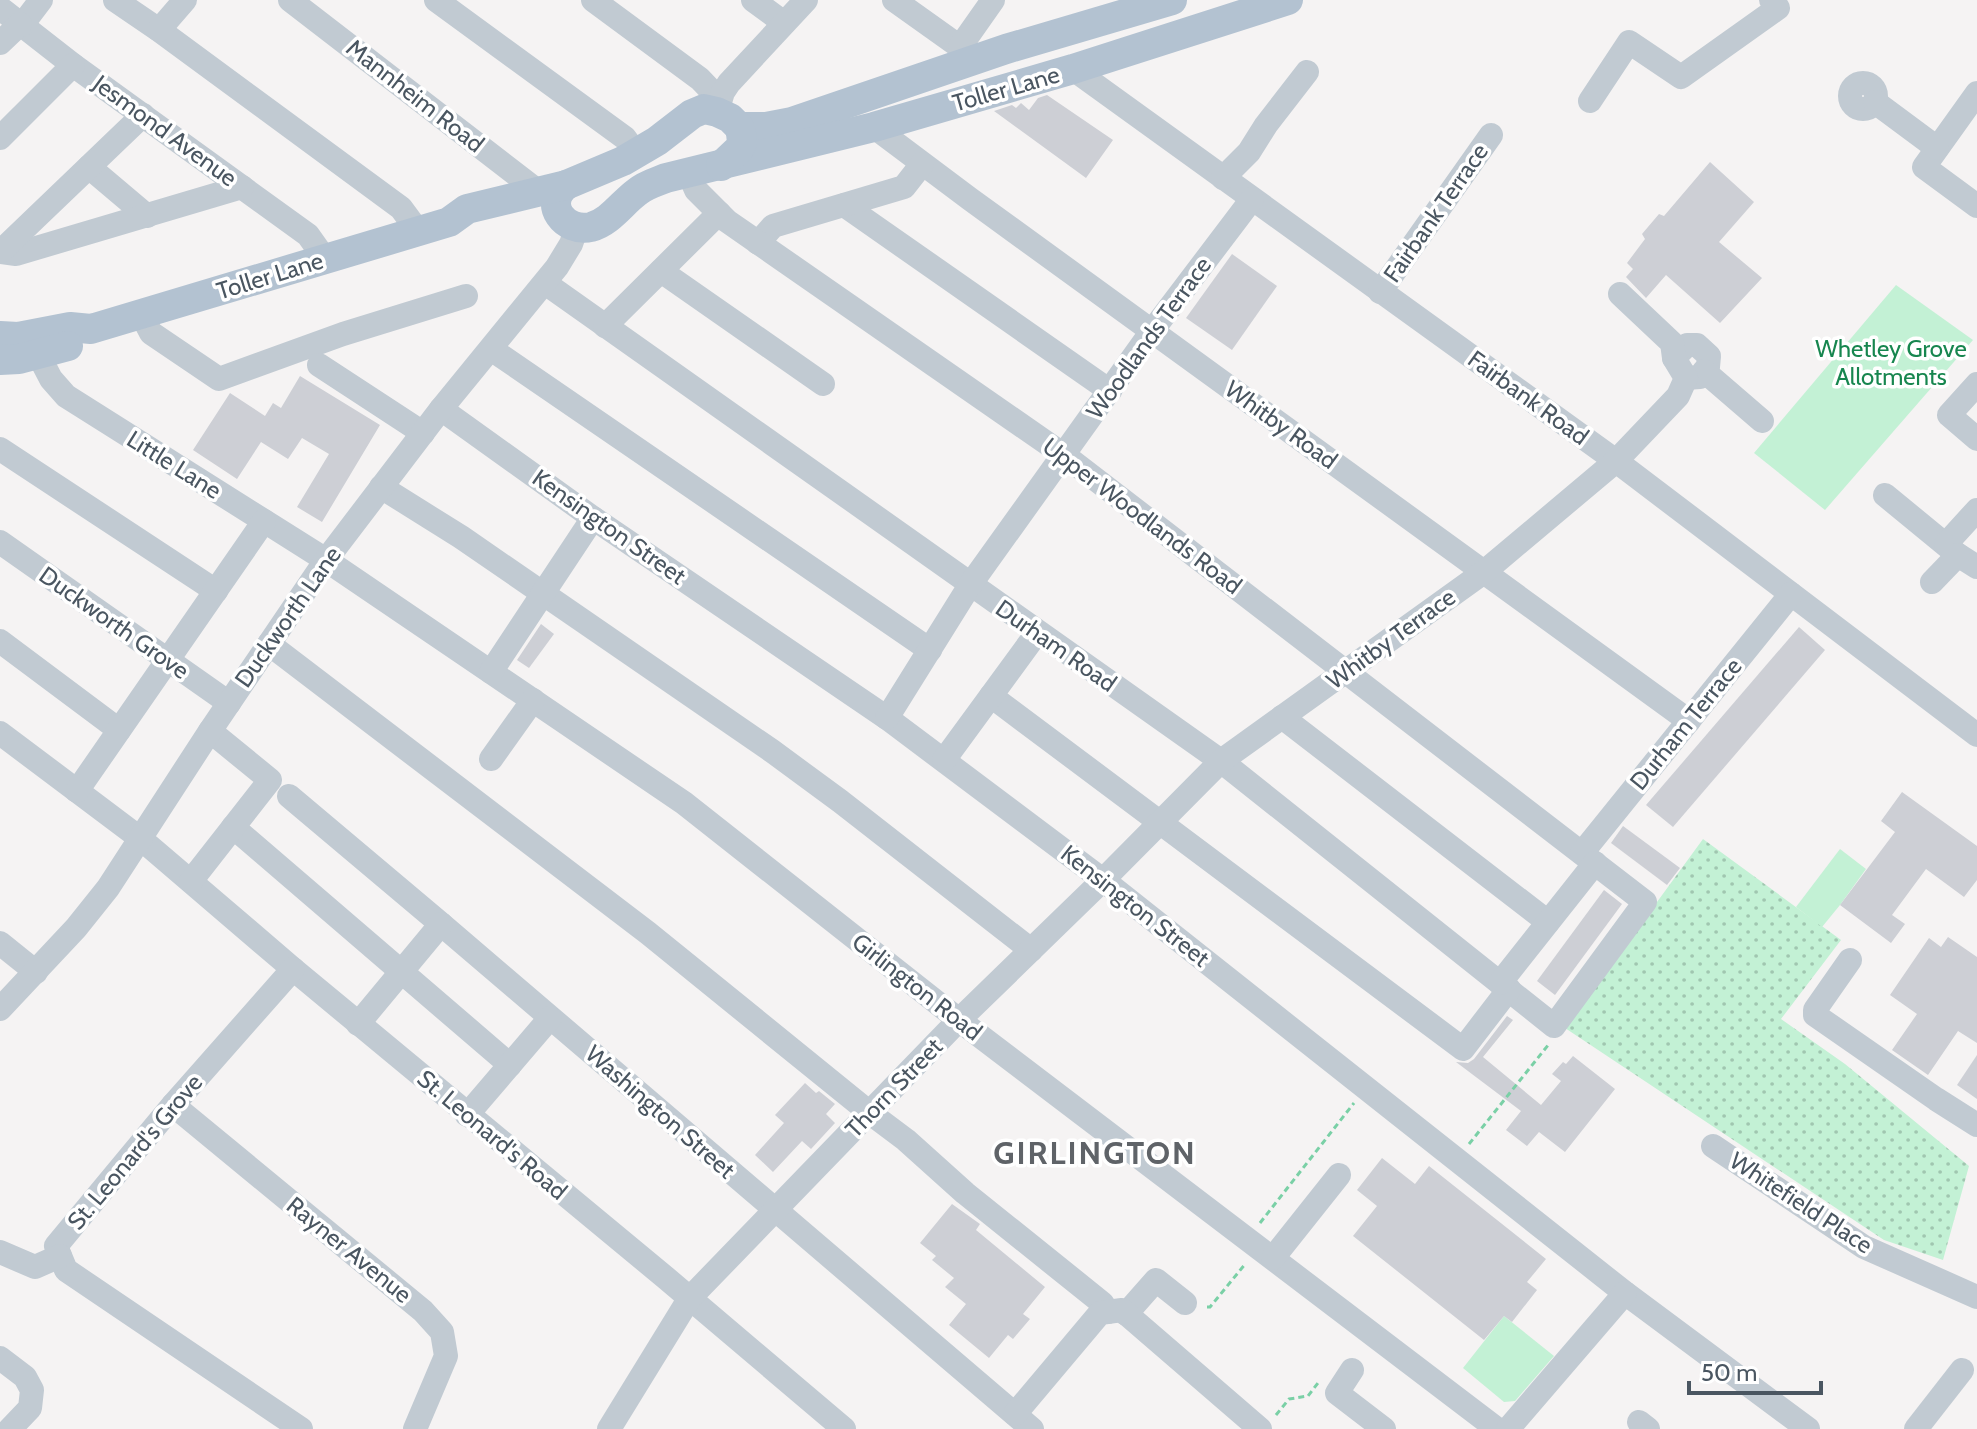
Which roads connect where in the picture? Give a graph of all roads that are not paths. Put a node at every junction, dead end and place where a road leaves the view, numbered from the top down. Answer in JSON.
{"nodes":[{"id":1,"x":41,"y":0,"type":"edge"},
{"id":2,"x":115,"y":0,"type":"edge"},
{"id":3,"x":134,"y":0,"type":"edge"},
{"id":4,"x":185,"y":0,"type":"edge"},
{"id":5,"x":290,"y":0,"type":"edge"},
{"id":6,"x":436,"y":0,"type":"edge"},
{"id":7,"x":593,"y":0,"type":"edge"},
{"id":8,"x":753,"y":0,"type":"edge"},
{"id":9,"x":806,"y":0,"type":"edge"},
{"id":10,"x":894,"y":0,"type":"edge"},
{"id":11,"x":993,"y":0,"type":"edge"},
{"id":12,"x":1172,"y":0,"type":"edge"},
{"id":13,"x":1288,"y":0,"type":"edge"},
{"id":14,"x":1771,"y":0,"type":"edge"},
{"id":15,"x":0,"y":8,"type":"edge"},
{"id":16,"x":1236,"y":8,"type":"edge"},
{"id":17,"x":784,"y":23,"type":"junction"},
{"id":18,"x":21,"y":24,"type":"junction"},
{"id":19,"x":163,"y":26,"type":"junction"},
{"id":20,"x":1056,"y":35,"type":"junction"},
{"id":21,"x":0,"y":43,"type":"edge"},
{"id":22,"x":964,"y":54,"type":"junction"},
{"id":23,"x":73,"y":65,"type":"junction"},
{"id":24,"x":1073,"y":69,"type":"junction"},
{"id":25,"x":1307,"y":72,"type":"dead end"},
{"id":26,"x":1977,"y":93,"type":"edge"},
{"id":27,"x":864,"y":98,"type":"junction"},
{"id":28,"x":1590,"y":101,"type":"dead end"},
{"id":29,"x":1875,"y":102,"type":"dead end"},
{"id":30,"x":725,"y":113,"type":"junction"},
{"id":31,"x":143,"y":115,"type":"junction"},
{"id":32,"x":874,"y":127,"type":"junction"},
{"id":33,"x":1491,"y":135,"type":"dead end"},
{"id":34,"x":0,"y":138,"type":"edge"},
{"id":35,"x":636,"y":153,"type":"junction"},
{"id":36,"x":1931,"y":158,"type":"junction"},
{"id":37,"x":922,"y":164,"type":"junction"},
{"id":38,"x":721,"y":166,"type":"junction"},
{"id":39,"x":89,"y":167,"type":"junction"},
{"id":40,"x":689,"y":174,"type":"junction"},
{"id":41,"x":1223,"y":178,"type":"junction"},
{"id":42,"x":242,"y":187,"type":"junction"},
{"id":43,"x":1252,"y":199,"type":"junction"},
{"id":44,"x":560,"y":203,"type":"junction"},
{"id":45,"x":844,"y":205,"type":"junction"},
{"id":46,"x":1977,"y":206,"type":"edge"},
{"id":47,"x":719,"y":213,"type":"junction"},
{"id":48,"x":147,"y":216,"type":"junction"},
{"id":49,"x":418,"y":231,"type":"junction"},
{"id":50,"x":758,"y":243,"type":"junction"},
{"id":51,"x":0,"y":252,"type":"edge"},
{"id":52,"x":325,"y":259,"type":"junction"},
{"id":53,"x":661,"y":271,"type":"junction"},
{"id":54,"x":545,"y":283,"type":"junction"},
{"id":55,"x":1380,"y":292,"type":"junction"},
{"id":56,"x":1620,"y":294,"type":"dead end"},
{"id":57,"x":466,"y":296,"type":"dead end"},
{"id":58,"x":141,"y":314,"type":"junction"},
{"id":59,"x":605,"y":326,"type":"junction"},
{"id":60,"x":1152,"y":331,"type":"junction"},
{"id":61,"x":0,"y":336,"type":"edge"},
{"id":62,"x":45,"y":343,"type":"junction"},
{"id":63,"x":491,"y":349,"type":"junction"},
{"id":64,"x":0,"y":360,"type":"edge"},
{"id":65,"x":319,"y":365,"type":"dead end"},
{"id":66,"x":1686,"y":376,"type":"junction"},
{"id":67,"x":823,"y":384,"type":"dead end"},
{"id":68,"x":1977,"y":384,"type":"edge"},
{"id":69,"x":1110,"y":391,"type":"junction"},
{"id":70,"x":441,"y":409,"type":"junction"},
{"id":71,"x":1762,"y":421,"type":"dead end"},
{"id":72,"x":423,"y":433,"type":"junction"},
{"id":73,"x":1977,"y":439,"type":"edge"},
{"id":74,"x":0,"y":449,"type":"edge"},
{"id":75,"x":1064,"y":455,"type":"junction"},
{"id":76,"x":1616,"y":461,"type":"junction"},
{"id":77,"x":381,"y":487,"type":"junction"},
{"id":78,"x":1885,"y":495,"type":"dead end"},
{"id":79,"x":1977,"y":510,"type":"edge"},
{"id":80,"x":593,"y":518,"type":"junction"},
{"id":81,"x":264,"y":521,"type":"junction"},
{"id":82,"x":0,"y":542,"type":"edge"},
{"id":83,"x":1960,"y":556,"type":"edge"},
{"id":84,"x":326,"y":560,"type":"junction"},
{"id":85,"x":1484,"y":572,"type":"junction"},
{"id":86,"x":1932,"y":582,"type":"dead end"},
{"id":87,"x":970,"y":585,"type":"junction"},
{"id":88,"x":216,"y":591,"type":"junction"},
{"id":89,"x":1791,"y":594,"type":"junction"},
{"id":90,"x":543,"y":595,"type":"junction"},
{"id":91,"x":1037,"y":633,"type":"junction"},
{"id":92,"x":0,"y":641,"type":"edge"},
{"id":93,"x":269,"y":644,"type":"junction"},
{"id":94,"x":930,"y":650,"type":"junction"},
{"id":95,"x":167,"y":660,"type":"junction"},
{"id":96,"x":491,"y":672,"type":"junction"},
{"id":97,"x":1346,"y":672,"type":"junction"},
{"id":98,"x":991,"y":696,"type":"junction"},
{"id":99,"x":533,"y":700,"type":"junction"},
{"id":100,"x":229,"y":703,"type":"junction"},
{"id":101,"x":1282,"y":717,"type":"junction"},
{"id":102,"x":887,"y":718,"type":"junction"},
{"id":103,"x":1689,"y":721,"type":"junction"},
{"id":104,"x":119,"y":730,"type":"junction"},
{"id":105,"x":210,"y":731,"type":"junction"},
{"id":106,"x":0,"y":733,"type":"edge"},
{"id":107,"x":1977,"y":735,"type":"edge"},
{"id":108,"x":491,"y":759,"type":"dead end"},
{"id":109,"x":944,"y":760,"type":"junction"},
{"id":110,"x":1221,"y":761,"type":"junction"},
{"id":111,"x":279,"y":788,"type":"junction"},
{"id":112,"x":77,"y":791,"type":"junction"},
{"id":113,"x":1160,"y":822,"type":"junction"},
{"id":114,"x":233,"y":827,"type":"junction"},
{"id":115,"x":141,"y":839,"type":"junction"},
{"id":116,"x":1588,"y":858,"type":"junction"},
{"id":117,"x":1103,"y":880,"type":"junction"},
{"id":118,"x":191,"y":881,"type":"junction"},
{"id":119,"x":1548,"y":922,"type":"junction"},
{"id":120,"x":441,"y":924,"type":"junction"},
{"id":121,"x":0,"y":943,"type":"edge"},
{"id":122,"x":1031,"y":950,"type":"junction"},
{"id":123,"x":1850,"y":960,"type":"dead end"},
{"id":124,"x":293,"y":969,"type":"junction"},
{"id":125,"x":402,"y":971,"type":"junction"},
{"id":126,"x":36,"y":972,"type":"junction"},
{"id":127,"x":1504,"y":986,"type":"junction"},
{"id":128,"x":0,"y":1009,"type":"edge"},
{"id":129,"x":550,"y":1018,"type":"junction"},
{"id":130,"x":959,"y":1020,"type":"junction"},
{"id":131,"x":358,"y":1024,"type":"junction"},
{"id":132,"x":1554,"y":1026,"type":"joint"},
{"id":133,"x":510,"y":1065,"type":"junction"},
{"id":134,"x":173,"y":1105,"type":"junction"},
{"id":135,"x":870,"y":1113,"type":"junction"},
{"id":136,"x":467,"y":1115,"type":"junction"},
{"id":137,"x":1977,"y":1125,"type":"edge"},
{"id":138,"x":1713,"y":1146,"type":"dead end"},
{"id":139,"x":1339,"y":1175,"type":"dead end"},
{"id":140,"x":775,"y":1211,"type":"junction"},
{"id":141,"x":1260,"y":1248,"type":"junction"},
{"id":142,"x":6,"y":1254,"type":"edge"},
{"id":143,"x":60,"y":1256,"type":"junction"},
{"id":144,"x":1625,"y":1293,"type":"junction"},
{"id":145,"x":1977,"y":1297,"type":"edge"},
{"id":146,"x":689,"y":1299,"type":"junction"},
{"id":147,"x":1185,"y":1303,"type":"road end"},
{"id":148,"x":1119,"y":1312,"type":"junction"},
{"id":149,"x":0,"y":1358,"type":"edge"},
{"id":150,"x":1352,"y":1370,"type":"dead end"},
{"id":151,"x":1962,"y":1370,"type":"dead end"},
{"id":152,"x":1023,"y":1422,"type":"edge"},
{"id":153,"x":1267,"y":1424,"type":"edge"},
{"id":154,"x":23,"y":1425,"type":"edge"},
{"id":155,"x":301,"y":1429,"type":"edge"},
{"id":156,"x":416,"y":1429,"type":"edge"},
{"id":157,"x":609,"y":1429,"type":"edge"},
{"id":158,"x":844,"y":1429,"type":"edge"},
{"id":159,"x":1384,"y":1429,"type":"edge"},
{"id":160,"x":1497,"y":1429,"type":"edge"},
{"id":161,"x":1508,"y":1429,"type":"edge"},
{"id":162,"x":1808,"y":1429,"type":"edge"},
{"id":163,"x":1916,"y":1429,"type":"edge"}],
"edges":[{"from":1,"to":18,"type":"street"},
{"from":2,"to":19,"type":"street"},
{"from":3,"to":19,"type":"street"},
{"from":4,"to":19,"type":"street"},
{"from":5,"to":44,"type":"street","name":"Mannheim Road"},
{"from":6,"to":35,"type":"street"},
{"from":7,"to":30,"type":"street"},
{"from":8,"to":17,"type":"street"},
{"from":9,"to":17,"type":"street"},
{"from":10,"to":22,"type":"street"},
{"from":11,"to":22,"type":"street"},
{"from":12,"to":20,"type":"main road","name":"Toller Lane"},
{"from":13,"to":16,"type":"main road","name":"Toller Lane"},
{"from":14,"to":28,"type":"street"},
{"from":15,"to":18,"type":"street","name":"Jesmond Avenue"},
{"from":16,"to":24,"type":"main road","name":"Toller Lane"},
{"from":17,"to":30,"type":"street"},
{"from":18,"to":21,"type":"street"},
{"from":18,"to":23,"type":"street","name":"Jesmond Avenue"},
{"from":19,"to":49,"type":"street"},
{"from":20,"to":22,"type":"main road","name":"Toller Lane"},
{"from":20,"to":24,"type":"main road"},
{"from":22,"to":27,"type":"main road","name":"Toller Lane"},
{"from":23,"to":31,"type":"street","name":"Jesmond Avenue"},
{"from":23,"to":34,"type":"street"},
{"from":24,"to":32,"type":"main road","name":"Toller Lane"},
{"from":24,"to":41,"type":"street","name":"Fairbank Road"},
{"from":25,"to":41,"type":"street"},
{"from":26,"to":36,"type":"street"},
{"from":27,"to":30,"type":"main road","name":"Toller Lane"},
{"from":27,"to":32,"type":"main road"},
{"from":29,"to":36,"type":"street"},
{"from":30,"to":35,"type":"main road","name":"Toller Lane"},
{"from":30,"to":38,"type":"main road"},
{"from":31,"to":39,"type":"street"},
{"from":31,"to":42,"type":"street","name":"Jesmond Avenue"},
{"from":32,"to":37,"type":"street","name":"Whitby Road"},
{"from":32,"to":38,"type":"main road","name":"Toller Lane"},
{"from":33,"to":55,"type":"street","name":"Fairbank Terrace"},
{"from":35,"to":44,"type":"main road","name":"Toller Lane"},
{"from":36,"to":46,"type":"street"},
{"from":37,"to":45,"type":"street"},
{"from":37,"to":60,"type":"street","name":"Whitby Road"},
{"from":38,"to":40,"type":"main road","name":"Toller Lane"},
{"from":39,"to":48,"type":"street"},
{"from":39,"to":51,"type":"street"},
{"from":40,"to":44,"type":"main road","name":"Toller Lane"},
{"from":40,"to":47,"type":"street","name":"Upper Woodlands Road"},
{"from":41,"to":43,"type":"street","name":"Fairbank Road"},
{"from":42,"to":48,"type":"street"},
{"from":42,"to":52,"type":"street","name":"Jesmond Avenue"},
{"from":43,"to":55,"type":"street","name":"Fairbank Road"},
{"from":43,"to":60,"type":"street","name":"Woodlands Terrace"},
{"from":44,"to":49,"type":"main road","name":"Toller Lane"},
{"from":44,"to":54,"type":"street","name":"Duckworth Lane"},
{"from":45,"to":50,"type":"street"},
{"from":45,"to":69,"type":"street"},
{"from":47,"to":50,"type":"street","name":"Upper Woodlands Road"},
{"from":47,"to":53,"type":"street"},
{"from":48,"to":51,"type":"street"},
{"from":49,"to":52,"type":"main road","name":"Toller Lane"},
{"from":50,"to":75,"type":"street","name":"Upper Woodlands Road"},
{"from":52,"to":58,"type":"main road","name":"Toller Lane"},
{"from":53,"to":59,"type":"street"},
{"from":53,"to":67,"type":"street"},
{"from":54,"to":59,"type":"street","name":"Durham Road"},
{"from":54,"to":63,"type":"street","name":"Duckworth Lane"},
{"from":55,"to":76,"type":"street","name":"Fairbank Road"},
{"from":56,"to":66,"type":"street"},
{"from":57,"to":58,"type":"street"},
{"from":58,"to":62,"type":"main road","name":"Toller Lane"},
{"from":59,"to":87,"type":"street","name":"Durham Road"},
{"from":60,"to":69,"type":"street","name":"Woodlands Terrace"},
{"from":60,"to":85,"type":"street","name":"Whitby Road"},
{"from":61,"to":62,"type":"main road","name":"Toller Lane"},
{"from":62,"to":64,"type":"main road","name":"Toller Lane"},
{"from":62,"to":81,"type":"street","name":"Little Lane"},
{"from":63,"to":70,"type":"street","name":"Duckworth Lane"},
{"from":63,"to":94,"type":"street"},
{"from":65,"to":72,"type":"street"},
{"from":66,"to":71,"type":"street"},
{"from":66,"to":76,"type":"street","name":"Whitby Terrace"},
{"from":68,"to":73,"type":"street"},
{"from":69,"to":75,"type":"street","name":"Woodlands Terrace"},
{"from":70,"to":72,"type":"street","name":"Duckworth Lane"},
{"from":70,"to":80,"type":"street","name":"Kensington Street"},
{"from":72,"to":77,"type":"street","name":"Duckworth Lane"},
{"from":74,"to":88,"type":"street"},
{"from":75,"to":87,"type":"street","name":"Woodlands Terrace"},
{"from":75,"to":97,"type":"street","name":"Upper Woodlands Road"},
{"from":76,"to":85,"type":"street","name":"Whitby Terrace"},
{"from":76,"to":89,"type":"street","name":"Fairbank Road"},
{"from":77,"to":84,"type":"street","name":"Duckworth Lane"},
{"from":77,"to":90,"type":"street"},
{"from":78,"to":83,"type":"street"},
{"from":79,"to":83,"type":"street"},
{"from":80,"to":90,"type":"street"},
{"from":80,"to":102,"type":"street","name":"Kensington Street"},
{"from":81,"to":84,"type":"street","name":"Little Lane"},
{"from":81,"to":88,"type":"street"},
{"from":82,"to":95,"type":"street","name":"Duckworth Grove"},
{"from":83,"to":86,"type":"street"},
{"from":84,"to":93,"type":"street","name":"Duckworth Lane"},
{"from":84,"to":96,"type":"street","name":"Girlington Road"},
{"from":85,"to":97,"type":"street","name":"Whitby Terrace"},
{"from":85,"to":103,"type":"street","name":"Whitby Road"},
{"from":87,"to":91,"type":"street","name":"Durham Road"},
{"from":87,"to":94,"type":"street","name":"Woodlands Terrace"},
{"from":88,"to":95,"type":"street"},
{"from":89,"to":103,"type":"street","name":"Durham Terrace"},
{"from":89,"to":107,"type":"street","name":"Fairbank Road"},
{"from":90,"to":96,"type":"street"},
{"from":90,"to":122,"type":"street"},
{"from":91,"to":98,"type":"street"},
{"from":91,"to":110,"type":"street","name":"Durham Road"},
{"from":92,"to":104,"type":"street"},
{"from":93,"to":100,"type":"street","name":"Duckworth Lane"},
{"from":93,"to":135,"type":"street"},
{"from":94,"to":102,"type":"street","name":"Woodlands Terrace"},
{"from":95,"to":100,"type":"street","name":"Duckworth Grove"},
{"from":95,"to":104,"type":"street"},
{"from":96,"to":99,"type":"street","name":"Girlington Road"},
{"from":97,"to":101,"type":"street","name":"Whitby Terrace"},
{"from":97,"to":116,"type":"street","name":"Upper Woodlands Road"},
{"from":98,"to":109,"type":"street"},
{"from":98,"to":113,"type":"street"},
{"from":99,"to":108,"type":"street"},
{"from":99,"to":130,"type":"street","name":"Girlington Road"},
{"from":100,"to":105,"type":"street","name":"Duckworth Lane"},
{"from":101,"to":110,"type":"street","name":"Whitby Terrace"},
{"from":101,"to":119,"type":"street"},
{"from":102,"to":109,"type":"street","name":"Kensington Street"},
{"from":103,"to":116,"type":"street","name":"Durham Terrace"},
{"from":104,"to":112,"type":"street"},
{"from":105,"to":111,"type":"street","name":"Washington Street"},
{"from":105,"to":115,"type":"street","name":"Duckworth Lane"},
{"from":106,"to":112,"type":"street","name":"St. Leonard's Road"},
{"from":109,"to":117,"type":"street","name":"Kensington Street"},
{"from":110,"to":113,"type":"street","name":"Whitby Terrace"},
{"from":110,"to":127,"type":"street","name":"Durham Road"},
{"from":111,"to":114,"type":"street"},
{"from":111,"to":120,"type":"street","name":"Washington Street"},
{"from":112,"to":115,"type":"street","name":"St. Leonard's Road"},
{"from":113,"to":117,"type":"street","name":"Whitby Terrace"},
{"from":113,"to":127,"type":"street","name":"Durham Terrace"},
{"from":114,"to":118,"type":"street"},
{"from":114,"to":125,"type":"street"},
{"from":115,"to":118,"type":"street","name":"St. Leonard's Road"},
{"from":115,"to":126,"type":"street","name":"Duckworth Lane"},
{"from":116,"to":119,"type":"street","name":"Durham Terrace"},
{"from":116,"to":132,"type":"street","name":"Upper Woodlands Road"},
{"from":117,"to":122,"type":"street","name":"Thorn Street"},
{"from":117,"to":144,"type":"street","name":"Kensington Street"},
{"from":118,"to":124,"type":"street","name":"St. Leonard's Road"},
{"from":119,"to":127,"type":"street","name":"Durham Terrace"},
{"from":120,"to":125,"type":"street"},
{"from":120,"to":129,"type":"street","name":"Washington Street"},
{"from":121,"to":126,"type":"street"},
{"from":122,"to":130,"type":"street","name":"Thorn Street"},
{"from":123,"to":137,"type":"street"},
{"from":124,"to":131,"type":"street","name":"St. Leonard's Road"},
{"from":124,"to":134,"type":"street","name":"St. Leonard's Grove"},
{"from":125,"to":131,"type":"street"},
{"from":125,"to":133,"type":"street"},
{"from":126,"to":128,"type":"street","name":"Duckworth Lane"},
{"from":127,"to":132,"type":"street","name":"Durham Road"},
{"from":129,"to":133,"type":"street"},
{"from":129,"to":140,"type":"street","name":"Washington Street"},
{"from":130,"to":135,"type":"street","name":"Thorn Street"},
{"from":130,"to":141,"type":"street","name":"Girlington Road"},
{"from":131,"to":136,"type":"street","name":"St. Leonard's Road"},
{"from":133,"to":136,"type":"street"},
{"from":134,"to":143,"type":"street","name":"St. Leonard's Grove"},
{"from":134,"to":156,"type":"street","name":"Rayner Avenue"},
{"from":135,"to":140,"type":"street","name":"Thorn Street"},
{"from":135,"to":148,"type":"street"},
{"from":136,"to":146,"type":"street","name":"St. Leonard's Road"},
{"from":138,"to":145,"type":"street","name":"Whitefield Place"},
{"from":139,"to":141,"type":"street"},
{"from":140,"to":146,"type":"street","name":"Thorn Street"},
{"from":140,"to":152,"type":"street","name":"Washington Street"},
{"from":141,"to":160,"type":"street","name":"Girlington Road"},
{"from":142,"to":143,"type":"street"},
{"from":143,"to":155,"type":"street","name":"St. Leonard's Grove"},
{"from":144,"to":161,"type":"street"},
{"from":144,"to":162,"type":"street","name":"Kensington Street"},
{"from":146,"to":157,"type":"street","name":"Thorn Street"},
{"from":146,"to":158,"type":"street","name":"St. Leonard's Road"},
{"from":147,"to":148,"type":"street"},
{"from":148,"to":152,"type":"street"},
{"from":148,"to":153,"type":"street"},
{"from":149,"to":154,"type":"street"},
{"from":150,"to":159,"type":"street"},
{"from":151,"to":163,"type":"street"}]}
